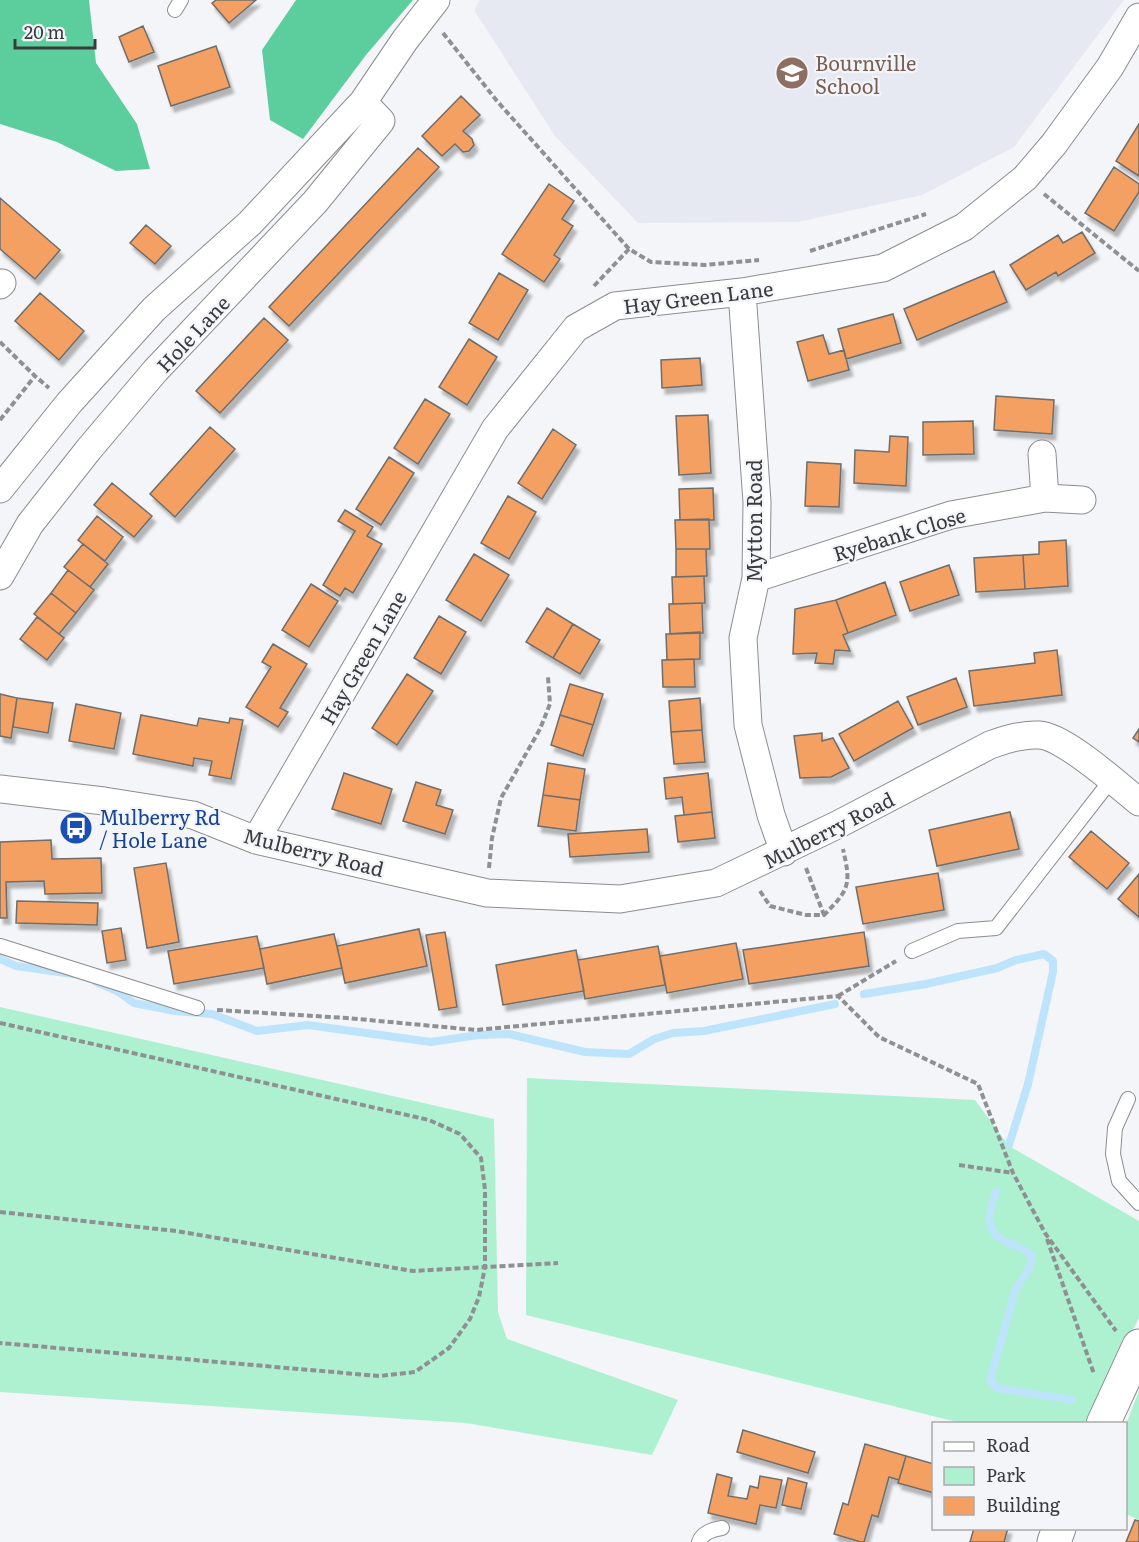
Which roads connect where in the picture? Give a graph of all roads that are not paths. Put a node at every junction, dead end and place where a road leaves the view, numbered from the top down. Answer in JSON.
{"nodes":[{"id":1,"x":435,"y":0,"type":"edge"},
{"id":2,"x":1139,"y":17,"type":"edge"},
{"id":3,"x":363,"y":102,"type":"junction"},
{"id":4,"x":742,"y":292,"type":"junction"},
{"id":5,"x":1042,"y":454,"type":"dead end"},
{"id":6,"x":0,"y":489,"type":"edge"},
{"id":7,"x":1045,"y":498,"type":"junction"},
{"id":8,"x":1082,"y":500,"type":"dead end"},
{"id":9,"x":0,"y":576,"type":"edge"},
{"id":10,"x":756,"y":578,"type":"junction"},
{"id":11,"x":1111,"y":780,"type":"junction"},
{"id":12,"x":0,"y":789,"type":"edge"},
{"id":13,"x":1139,"y":802,"type":"edge"},
{"id":14,"x":256,"y":840,"type":"junction"},
{"id":15,"x":791,"y":848,"type":"junction"},
{"id":16,"x":0,"y":946,"type":"edge"},
{"id":17,"x":912,"y":951,"type":"road end"},
{"id":18,"x":197,"y":1008,"type":"road end"},
{"id":19,"x":1128,"y":1099,"type":"dead end"},
{"id":20,"x":1139,"y":1203,"type":"edge"},
{"id":21,"x":1136,"y":1351,"type":"edge"},
{"id":22,"x":1106,"y":1418,"type":"edge"},
{"id":23,"x":722,"y":1528,"type":"dead end"},
{"id":24,"x":699,"y":1542,"type":"edge"}],
"edges":[{"from":1,"to":3,"type":"street","name":"Hole Lane"},
{"from":2,"to":4,"type":"street","name":"Hay Green Lane"},
{"from":3,"to":6,"type":"street","name":"Hole Lane"},
{"from":3,"to":9,"type":"street","name":"Hole Lane"},
{"from":4,"to":10,"type":"street","name":"Mytton Road"},
{"from":4,"to":14,"type":"street","name":"Hay Green Lane"},
{"from":5,"to":7,"type":"street"},
{"from":7,"to":8,"type":"street","name":"Ryebank Close"},
{"from":7,"to":10,"type":"street","name":"Ryebank Close"},
{"from":10,"to":15,"type":"street","name":"Mytton Road"},
{"from":11,"to":13,"type":"street","name":"Mulberry Road"},
{"from":11,"to":15,"type":"street","name":"Mulberry Road"},
{"from":11,"to":17,"type":"lane"},
{"from":12,"to":14,"type":"street","name":"Mulberry Road"},
{"from":14,"to":15,"type":"street","name":"Mulberry Road"},
{"from":16,"to":18,"type":"lane"},
{"from":19,"to":20,"type":"lane"},
{"from":21,"to":22,"type":"street"},
{"from":23,"to":24,"type":"lane"}]}
